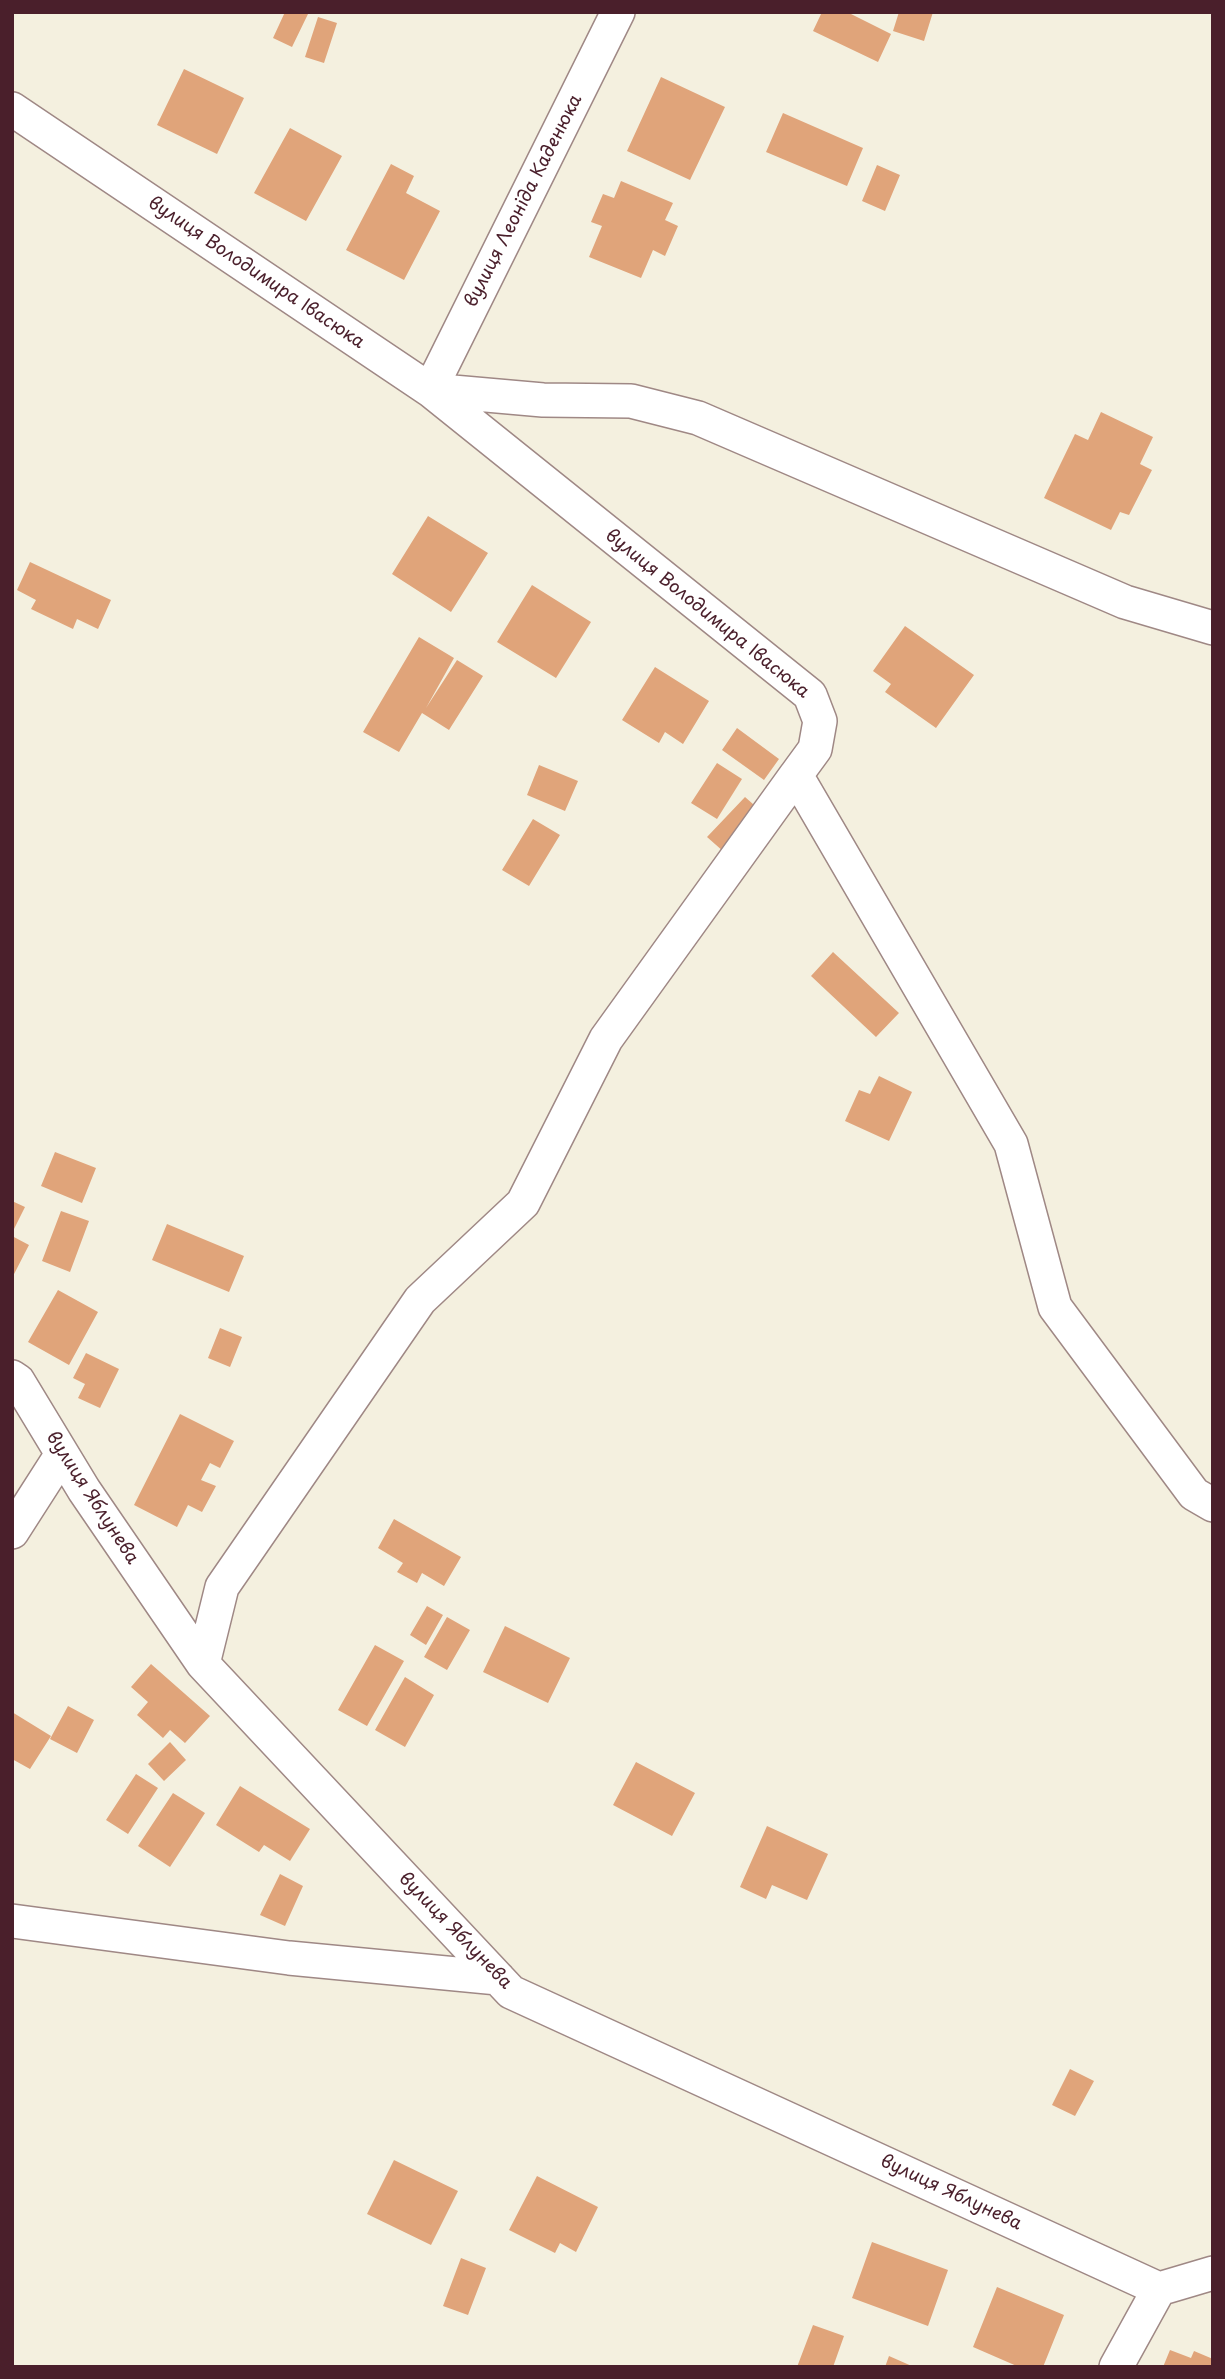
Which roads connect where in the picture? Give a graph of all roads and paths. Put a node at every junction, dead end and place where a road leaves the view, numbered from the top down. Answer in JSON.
{"nodes":[{"id":1,"x":618,"y":12,"type":"edge"},
{"id":2,"x":12,"y":110,"type":"edge"},
{"id":3,"x":430,"y":390,"type":"junction"},
{"id":4,"x":1213,"y":628,"type":"edge"},
{"id":5,"x":796,"y":775,"type":"junction"},
{"id":6,"x":12,"y":1377,"type":"edge"},
{"id":7,"x":62,"y":1454,"type":"junction"},
{"id":8,"x":1213,"y":1505,"type":"edge"},
{"id":9,"x":12,"y":1532,"type":"edge"},
{"id":10,"x":203,"y":1664,"type":"junction"},
{"id":11,"x":12,"y":1921,"type":"edge"},
{"id":12,"x":498,"y":1978,"type":"junction"},
{"id":13,"x":1213,"y":2273,"type":"edge"},
{"id":14,"x":1159,"y":2289,"type":"junction"},
{"id":15,"x":1116,"y":2367,"type":"edge"}],
"edges":[{"from":1,"to":3,"type":"street","name":"вулиця Леоніда Каденюка"},
{"from":2,"to":3,"type":"street","name":"вулиця Володимира Івасюка"},
{"from":3,"to":4,"type":"street"},
{"from":3,"to":5,"type":"street","name":"вулиця Володимира Івасюка"},
{"from":5,"to":8,"type":"street"},
{"from":5,"to":10,"type":"street","name":"вулиця Володимира Івасюка"},
{"from":6,"to":7,"type":"street","name":"вулиця Яблунева"},
{"from":7,"to":9,"type":"street"},
{"from":7,"to":10,"type":"street","name":"вулиця Яблунева"},
{"from":10,"to":12,"type":"street","name":"вулиця Яблунева"},
{"from":11,"to":12,"type":"street"},
{"from":12,"to":14,"type":"street","name":"вулиця Яблунева"},
{"from":13,"to":14,"type":"street"},
{"from":14,"to":15,"type":"street"}]}
